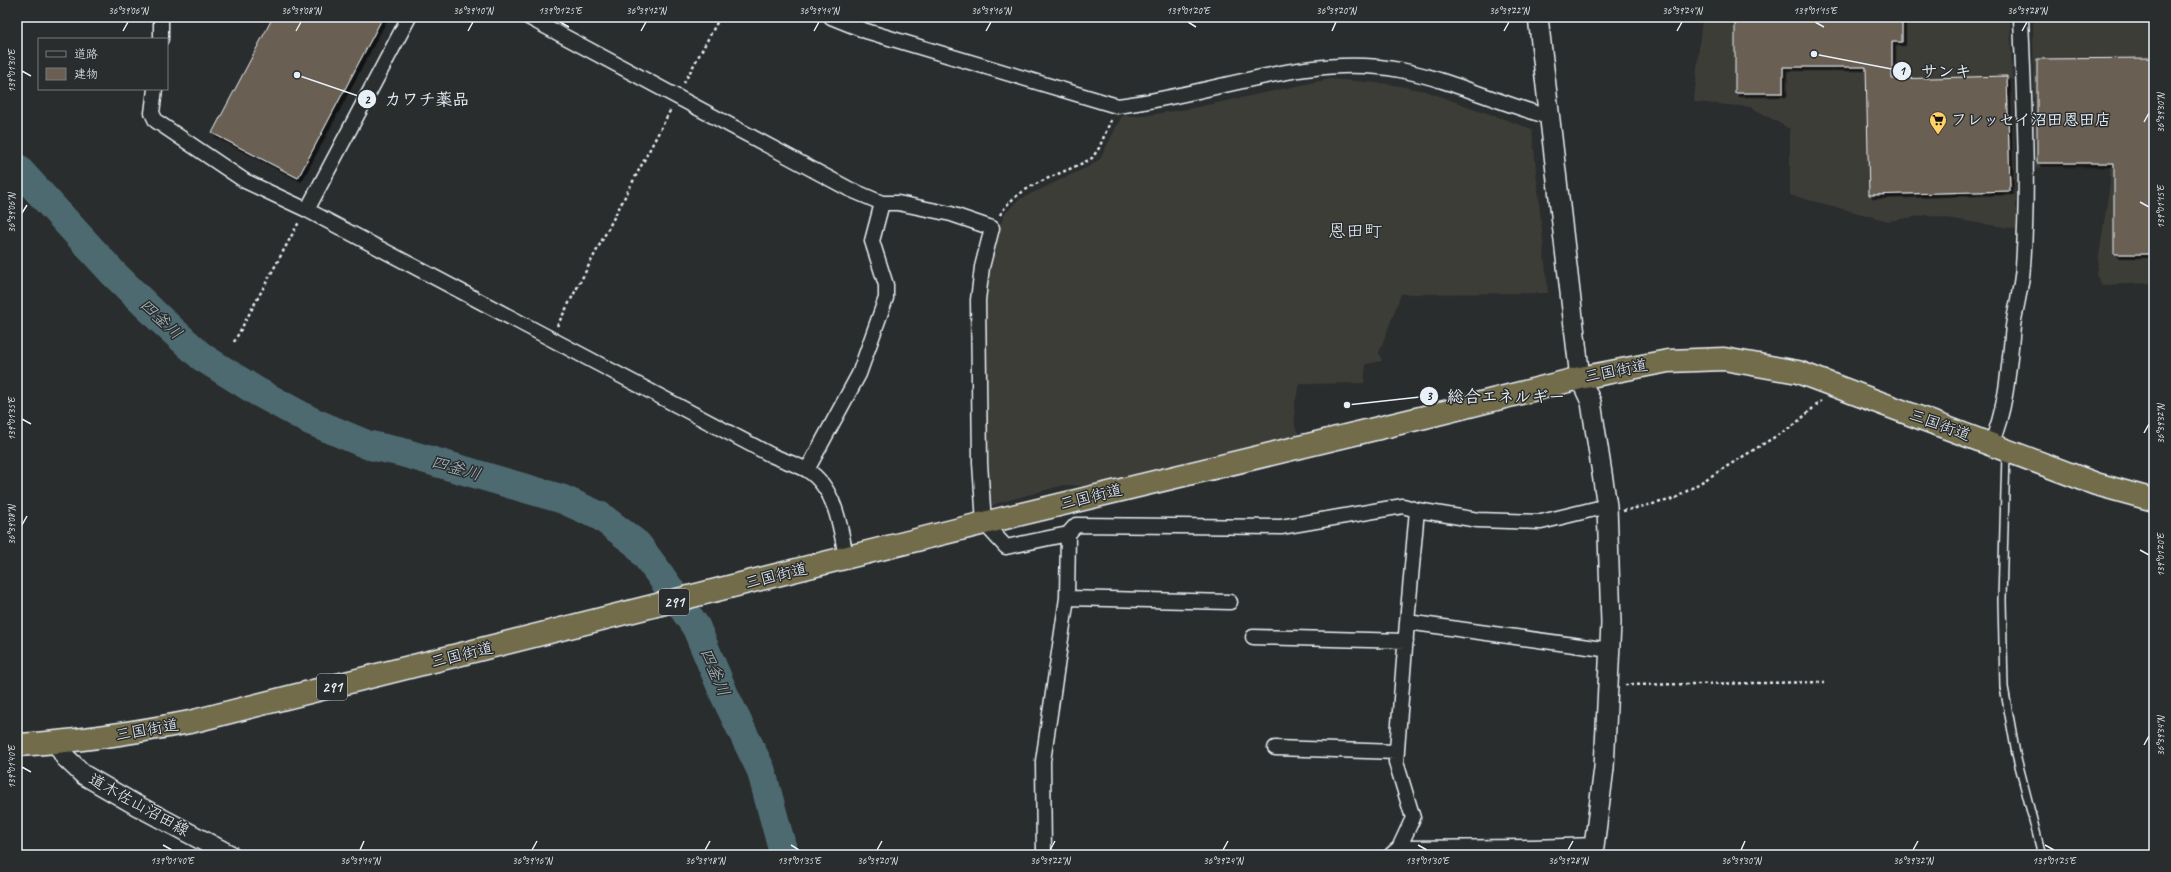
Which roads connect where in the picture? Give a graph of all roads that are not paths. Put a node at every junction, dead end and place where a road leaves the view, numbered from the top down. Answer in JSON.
{"nodes":[{"id":1,"x":161,"y":17,"type":"edge"},
{"id":2,"x":409,"y":17,"type":"edge"},
{"id":3,"x":528,"y":17,"type":"edge"},
{"id":4,"x":831,"y":17,"type":"edge"},
{"id":5,"x":1538,"y":17,"type":"edge"},
{"id":6,"x":2021,"y":17,"type":"edge"},
{"id":7,"x":160,"y":38,"type":"edge"},
{"id":8,"x":155,"y":90,"type":"edge"},
{"id":9,"x":1550,"y":117,"type":"junction"},
{"id":10,"x":882,"y":203,"type":"junction"},
{"id":11,"x":307,"y":210,"type":"junction"},
{"id":12,"x":1580,"y":378,"type":"junction"},
{"id":13,"x":1999,"y":447,"type":"junction"},
{"id":14,"x":807,"y":470,"type":"junction"},
{"id":15,"x":2154,"y":500,"type":"edge"},
{"id":16,"x":1417,"y":510,"type":"junction"},
{"id":17,"x":1607,"y":510,"type":"junction"},
{"id":18,"x":984,"y":523,"type":"junction"},
{"id":19,"x":1068,"y":534,"type":"junction"},
{"id":20,"x":846,"y":558,"type":"junction"},
{"id":21,"x":1067,"y":598,"type":"junction"},
{"id":22,"x":1230,"y":602,"type":"dead end"},
{"id":23,"x":1407,"y":622,"type":"junction"},
{"id":24,"x":1253,"y":637,"type":"dead end"},
{"id":25,"x":1406,"y":640,"type":"junction"},
{"id":26,"x":1610,"y":650,"type":"junction"},
{"id":27,"x":57,"y":743,"type":"junction"},
{"id":28,"x":17,"y":744,"type":"edge"},
{"id":29,"x":1275,"y":748,"type":"dead end"},
{"id":30,"x":1397,"y":752,"type":"junction"},
{"id":31,"x":1594,"y":850,"type":"edge"},
{"id":32,"x":1395,"y":851,"type":"edge"},
{"id":33,"x":230,"y":855,"type":"edge"},
{"id":34,"x":1044,"y":855,"type":"edge"},
{"id":35,"x":2042,"y":855,"type":"edge"}],
"edges":[{"from":1,"to":7,"type":"street"},
{"from":2,"to":11,"type":"street"},
{"from":3,"to":10,"type":"street"},
{"from":4,"to":9,"type":"street"},
{"from":5,"to":9,"type":"street"},
{"from":6,"to":13,"type":"street"},
{"from":8,"to":11,"type":"street"},
{"from":9,"to":12,"type":"street"},
{"from":10,"to":14,"type":"street"},
{"from":10,"to":18,"type":"street"},
{"from":11,"to":14,"type":"street"},
{"from":12,"to":13,"type":"highway","name":"三国街道","number":"291"},
{"from":12,"to":17,"type":"street"},
{"from":12,"to":18,"type":"highway","name":"三国街道","number":"291"},
{"from":13,"to":15,"type":"highway","name":"三国街道","number":"291"},
{"from":13,"to":35,"type":"lane"},
{"from":14,"to":20,"type":"street"},
{"from":16,"to":17,"type":"street"},
{"from":16,"to":19,"type":"street"},
{"from":16,"to":23,"type":"street"},
{"from":17,"to":26,"type":"street"},
{"from":18,"to":19,"type":"street"},
{"from":18,"to":20,"type":"highway","name":"三国街道","number":"291"},
{"from":19,"to":21,"type":"street"},
{"from":20,"to":27,"type":"highway","name":"三国街道","number":"291"},
{"from":21,"to":22,"type":"street"},
{"from":21,"to":34,"type":"street"},
{"from":23,"to":25,"type":"street"},
{"from":23,"to":26,"type":"street"},
{"from":24,"to":25,"type":"street"},
{"from":25,"to":30,"type":"street"},
{"from":26,"to":31,"type":"street"},
{"from":27,"to":28,"type":"highway","name":"三国街道","number":"291"},
{"from":27,"to":33,"type":"street","name":"道木佐山沼田線"},
{"from":29,"to":30,"type":"street"},
{"from":30,"to":32,"type":"street"},
{"from":31,"to":32,"type":"street"}]}
